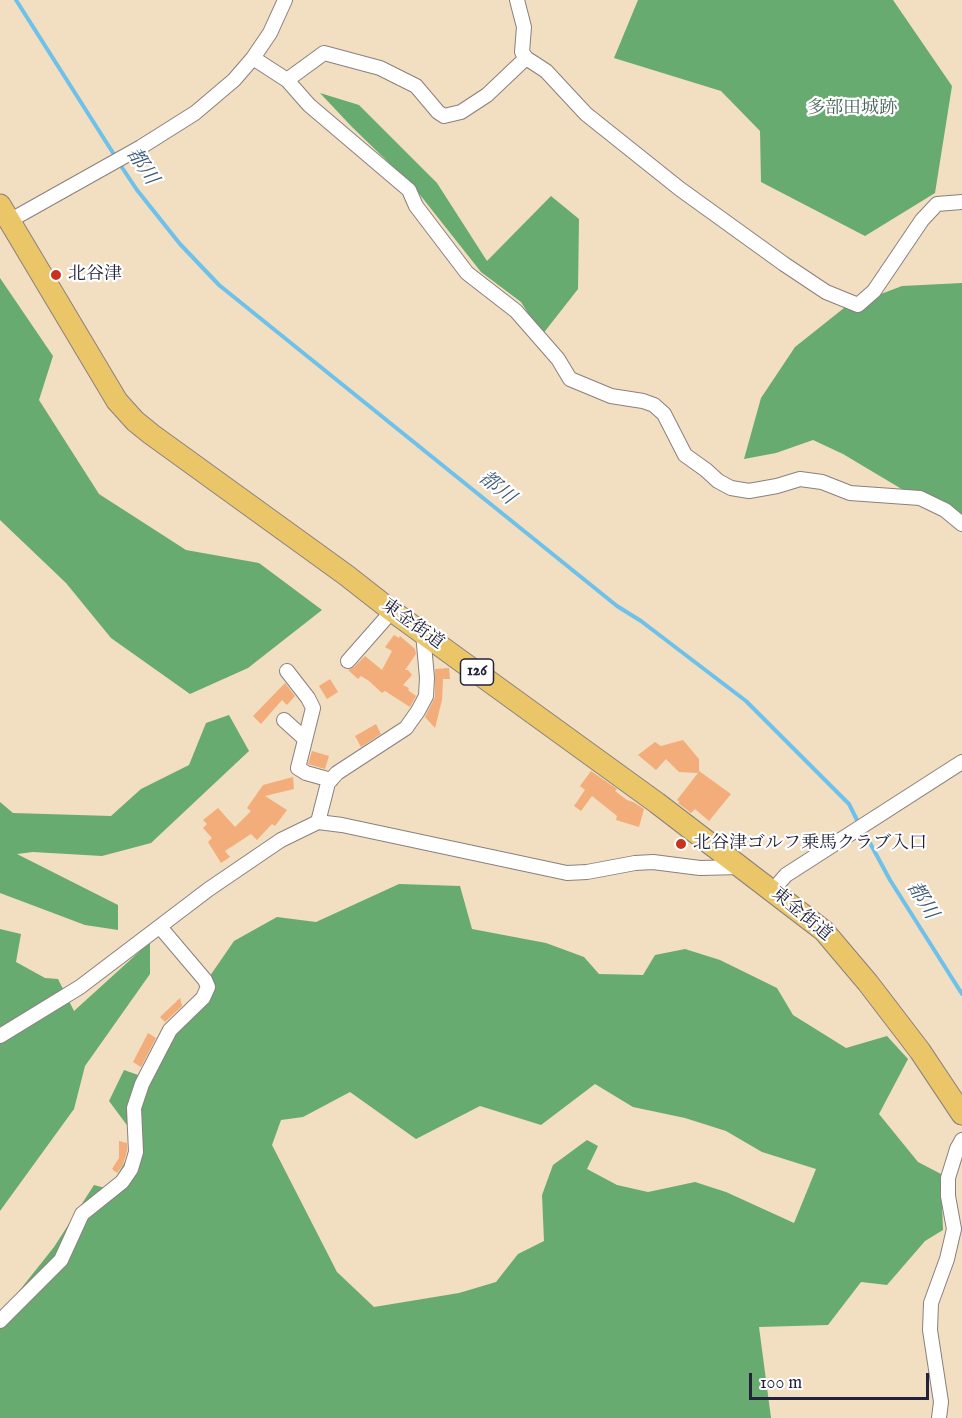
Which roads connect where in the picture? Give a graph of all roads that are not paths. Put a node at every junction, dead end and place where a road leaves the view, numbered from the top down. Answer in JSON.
{"nodes":[{"id":1,"x":285,"y":0,"type":"edge"},
{"id":2,"x":517,"y":0,"type":"edge"},
{"id":3,"x":254,"y":58,"type":"junction"},
{"id":4,"x":526,"y":58,"type":"junction"},
{"id":5,"x":287,"y":80,"type":"junction"},
{"id":6,"x":962,"y":202,"type":"edge"},
{"id":7,"x":5,"y":213,"type":"edge"},
{"id":8,"x":962,"y":524,"type":"edge"},
{"id":9,"x":392,"y":611,"type":"junction"},
{"id":10,"x":423,"y":633,"type":"junction"},
{"id":11,"x":348,"y":661,"type":"dead end"},
{"id":12,"x":287,"y":671,"type":"dead end"},
{"id":13,"x":284,"y":720,"type":"dead end"},
{"id":14,"x":305,"y":739,"type":"junction"},
{"id":15,"x":962,"y":762,"type":"edge"},
{"id":16,"x":331,"y":780,"type":"junction"},
{"id":17,"x":318,"y":822,"type":"junction"},
{"id":18,"x":741,"y":867,"type":"junction"},
{"id":19,"x":773,"y":890,"type":"junction"},
{"id":20,"x":160,"y":927,"type":"junction"},
{"id":21,"x":0,"y":1036,"type":"edge"},
{"id":22,"x":962,"y":1114,"type":"edge"},
{"id":23,"x":962,"y":1140,"type":"edge"},
{"id":24,"x":0,"y":1321,"type":"edge"},
{"id":25,"x":939,"y":1418,"type":"edge"}],
"edges":[{"from":1,"to":3,"type":"street"},
{"from":2,"to":4,"type":"street"},
{"from":3,"to":5,"type":"street"},
{"from":3,"to":7,"type":"street"},
{"from":4,"to":5,"type":"street"},
{"from":4,"to":6,"type":"street"},
{"from":5,"to":8,"type":"street"},
{"from":7,"to":9,"type":"highway","name":"東金街道","number":"126"},
{"from":9,"to":10,"type":"highway","name":"東金街道","number":"126"},
{"from":9,"to":11,"type":"street"},
{"from":10,"to":16,"type":"street"},
{"from":10,"to":18,"type":"highway","name":"東金街道","number":"126"},
{"from":12,"to":14,"type":"street"},
{"from":13,"to":14,"type":"street"},
{"from":14,"to":16,"type":"street"},
{"from":15,"to":19,"type":"street"},
{"from":16,"to":17,"type":"street"},
{"from":17,"to":18,"type":"street"},
{"from":17,"to":20,"type":"street"},
{"from":18,"to":19,"type":"highway","name":"東金街道","number":"126"},
{"from":19,"to":22,"type":"highway","name":"東金街道","number":"126"},
{"from":20,"to":21,"type":"street"},
{"from":20,"to":24,"type":"street"},
{"from":23,"to":25,"type":"street"}]}
